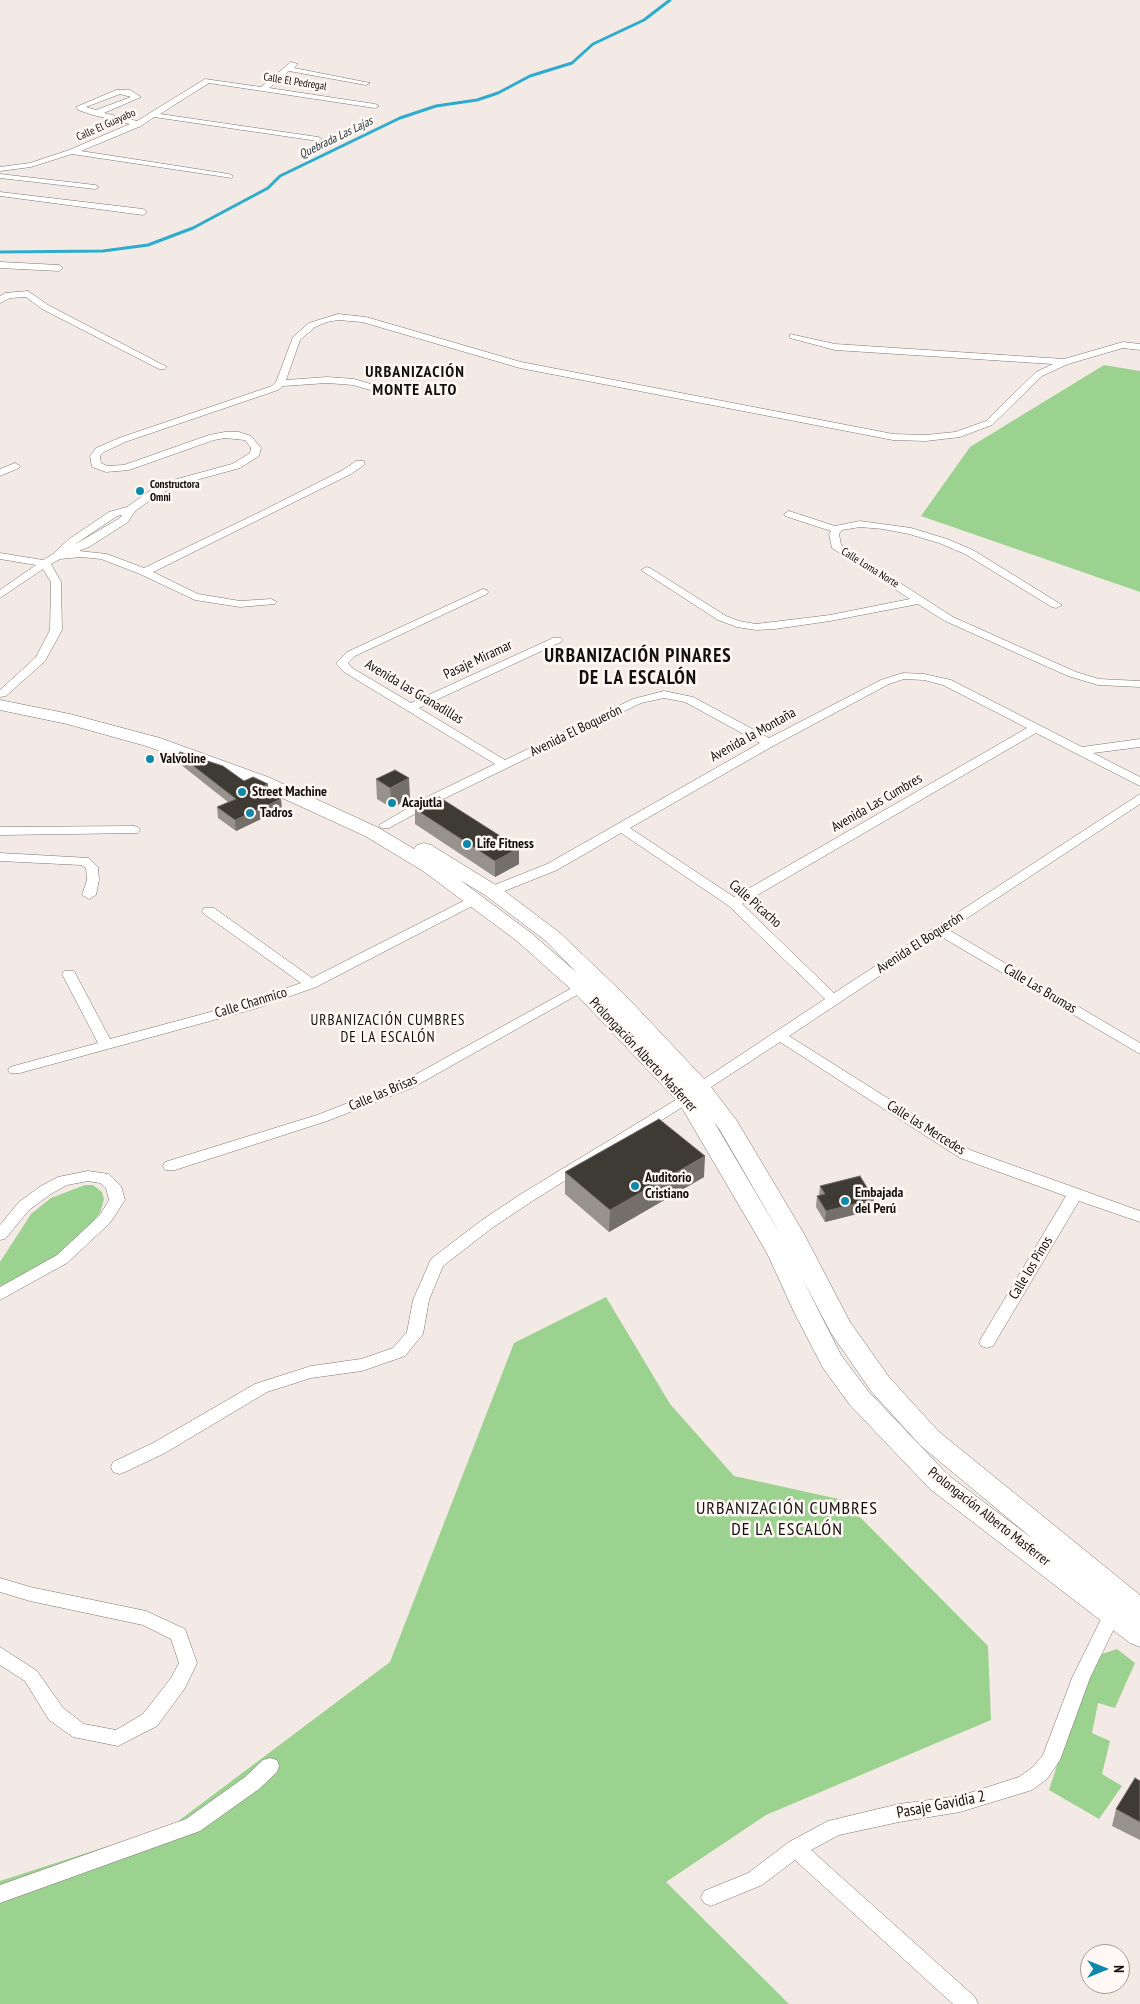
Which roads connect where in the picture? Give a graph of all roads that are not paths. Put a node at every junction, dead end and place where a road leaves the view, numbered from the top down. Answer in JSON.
{"nodes":[{"id":1,"x":211,"y":81,"type":"joint"},
{"id":2,"x":366,"y":83,"type":"dead end"},
{"id":3,"x":263,"y":89,"type":"junction"},
{"id":4,"x":375,"y":106,"type":"dead end"},
{"id":5,"x":96,"y":113,"type":"junction"},
{"id":6,"x":154,"y":115,"type":"junction"},
{"id":7,"x":138,"y":124,"type":"junction"},
{"id":8,"x":318,"y":138,"type":"dead end"},
{"id":9,"x":72,"y":152,"type":"junction"},
{"id":10,"x":0,"y":170,"type":"edge"},
{"id":11,"x":0,"y":176,"type":"edge"},
{"id":12,"x":229,"y":176,"type":"dead end"},
{"id":13,"x":95,"y":187,"type":"dead end"},
{"id":14,"x":0,"y":194,"type":"edge"},
{"id":15,"x":143,"y":212,"type":"dead end"},
{"id":16,"x":0,"y":265,"type":"edge"},
{"id":17,"x":59,"y":268,"type":"dead end"},
{"id":18,"x":0,"y":300,"type":"edge"},
{"id":19,"x":793,"y":336,"type":"dead end"},
{"id":20,"x":1140,"y":347,"type":"edge"},
{"id":21,"x":1065,"y":362,"type":"junction"},
{"id":22,"x":162,"y":366,"type":"dead end"},
{"id":23,"x":280,"y":383,"type":"junction"},
{"id":24,"x":394,"y":394,"type":"dead end"},
{"id":25,"x":360,"y":463,"type":"dead end"},
{"id":26,"x":15,"y":466,"type":"dead end"},
{"id":27,"x":0,"y":473,"type":"edge"},
{"id":28,"x":789,"y":514,"type":"dead end"},
{"id":29,"x":837,"y":530,"type":"junction"},
{"id":30,"x":0,"y":556,"type":"edge"},
{"id":31,"x":57,"y":556,"type":"junction"},
{"id":32,"x":46,"y":563,"type":"junction"},
{"id":33,"x":646,"y":570,"type":"dead end"},
{"id":34,"x":144,"y":572,"type":"junction"},
{"id":35,"x":483,"y":592,"type":"dead end"},
{"id":36,"x":0,"y":595,"type":"edge"},
{"id":37,"x":922,"y":600,"type":"junction"},
{"id":38,"x":271,"y":602,"type":"dead end"},
{"id":39,"x":1056,"y":605,"type":"dead end"},
{"id":40,"x":556,"y":640,"type":"dead end"},
{"id":41,"x":1140,"y":684,"type":"edge"},
{"id":42,"x":1,"y":697,"type":"edge"},
{"id":43,"x":411,"y":707,"type":"junction"},
{"id":44,"x":1035,"y":728,"type":"junction"},
{"id":45,"x":769,"y":743,"type":"junction"},
{"id":46,"x":1140,"y":743,"type":"edge"},
{"id":47,"x":1082,"y":751,"type":"junction"},
{"id":48,"x":505,"y":765,"type":"junction"},
{"id":49,"x":1140,"y":782,"type":"edge"},
{"id":50,"x":1140,"y":798,"type":"edge"},
{"id":51,"x":385,"y":825,"type":"junction"},
{"id":52,"x":622,"y":828,"type":"junction"},
{"id":53,"x":0,"y":830,"type":"edge"},
{"id":54,"x":134,"y":830,"type":"dead end"},
{"id":55,"x":0,"y":857,"type":"edge"},
{"id":56,"x":89,"y":895,"type":"dead end"},
{"id":57,"x":483,"y":895,"type":"junction"},
{"id":58,"x":734,"y":903,"type":"junction"},
{"id":59,"x":209,"y":911,"type":"dead end"},
{"id":60,"x":940,"y":930,"type":"junction"},
{"id":61,"x":68,"y":974,"type":"dead end"},
{"id":62,"x":311,"y":984,"type":"junction"},
{"id":63,"x":581,"y":987,"type":"junction"},
{"id":64,"x":833,"y":1000,"type":"junction"},
{"id":65,"x":780,"y":1036,"type":"junction"},
{"id":66,"x":106,"y":1045,"type":"junction"},
{"id":67,"x":1140,"y":1049,"type":"edge"},
{"id":68,"x":15,"y":1070,"type":"dead end"},
{"id":69,"x":694,"y":1093,"type":"junction"},
{"id":70,"x":170,"y":1166,"type":"dead end"},
{"id":71,"x":1075,"y":1194,"type":"junction"},
{"id":72,"x":1140,"y":1217,"type":"edge"},
{"id":73,"x":0,"y":1235,"type":"edge"},
{"id":74,"x":0,"y":1294,"type":"edge"},
{"id":75,"x":987,"y":1342,"type":"dead end"},
{"id":76,"x":119,"y":1467,"type":"dead end"},
{"id":77,"x":0,"y":1585,"type":"edge"},
{"id":78,"x":1140,"y":1611,"type":"edge"},
{"id":79,"x":1112,"y":1614,"type":"junction"},
{"id":80,"x":1140,"y":1636,"type":"edge"},
{"id":81,"x":0,"y":1655,"type":"edge"},
{"id":82,"x":270,"y":1766,"type":"dead end"},
{"id":83,"x":796,"y":1848,"type":"junction"},
{"id":84,"x":0,"y":1894,"type":"edge"},
{"id":85,"x":711,"y":1897,"type":"dead end"},
{"id":86,"x":968,"y":2004,"type":"edge"}],
"edges":[{"from":1,"to":3,"type":"street","name":"Calle El Pedregal"},
{"from":1,"to":6,"type":"street","name":"Calle El Guayabo"},
{"from":2,"to":3,"type":"street"},
{"from":3,"to":4,"type":"street","name":"Calle El Pedregal"},
{"from":5,"to":5,"type":"street"},
{"from":5,"to":7,"type":"street"},
{"from":6,"to":7,"type":"street","name":"Calle El Guayabo"},
{"from":6,"to":8,"type":"street"},
{"from":7,"to":9,"type":"street","name":"Calle El Guayabo"},
{"from":9,"to":10,"type":"street","name":"Calle El Guayabo"},
{"from":9,"to":12,"type":"street"},
{"from":11,"to":13,"type":"street"},
{"from":14,"to":15,"type":"street"},
{"from":16,"to":17,"type":"street"},
{"from":18,"to":22,"type":"street"},
{"from":19,"to":21,"type":"street"},
{"from":20,"to":21,"type":"street"},
{"from":21,"to":23,"type":"street"},
{"from":23,"to":24,"type":"street"},
{"from":23,"to":31,"type":"street"},
{"from":25,"to":34,"type":"street"},
{"from":26,"to":27,"type":"street"},
{"from":28,"to":29,"type":"street"},
{"from":29,"to":37,"type":"street","name":"Calle Loma Norte"},
{"from":29,"to":39,"type":"street","name":"Calle Loma Norte"},
{"from":30,"to":32,"type":"street"},
{"from":31,"to":32,"type":"street"},
{"from":31,"to":34,"type":"street"},
{"from":32,"to":36,"type":"street"},
{"from":32,"to":42,"type":"street"},
{"from":33,"to":37,"type":"street"},
{"from":34,"to":38,"type":"street"},
{"from":35,"to":43,"type":"street","name":"Avenida las Granadillas"},
{"from":37,"to":41,"type":"street","name":"Calle Loma Norte"},
{"from":40,"to":43,"type":"street","name":"Pasaje Miramar"},
{"from":42,"to":51,"type":"main road","name":"Prolongación Alberto Masferrer"},
{"from":42,"to":57,"type":"main road","name":"Prolongación Alberto Masferrer"},
{"from":43,"to":48,"type":"street","name":"Avenida las Granadillas"},
{"from":44,"to":45,"type":"street","name":"Avenida la Montaña"},
{"from":44,"to":47,"type":"street"},
{"from":44,"to":58,"type":"street","name":"Avenida Las Cumbres"},
{"from":45,"to":48,"type":"street","name":"Avenida El Boquerón"},
{"from":45,"to":52,"type":"street","name":"Avenida la Montaña"},
{"from":46,"to":47,"type":"street"},
{"from":47,"to":49,"type":"street"},
{"from":48,"to":51,"type":"street","name":"Avenida El Boquerón"},
{"from":50,"to":60,"type":"street","name":"Avenida El Boquerón"},
{"from":51,"to":57,"type":"main road","name":"Prolongación Alberto Masferrer"},
{"from":52,"to":57,"type":"street","name":"Avenida la Montaña"},
{"from":52,"to":58,"type":"street","name":"Calle Picacho"},
{"from":53,"to":54,"type":"street"},
{"from":55,"to":56,"type":"street"},
{"from":57,"to":62,"type":"street","name":"Calle Chanmico"},
{"from":57,"to":63,"type":"main road","name":"Prolongación Alberto Masferrer"},
{"from":57,"to":69,"type":"main road","name":"Prolongación Alberto Masferrer"},
{"from":58,"to":64,"type":"street","name":"Calle Picacho"},
{"from":59,"to":62,"type":"street"},
{"from":60,"to":64,"type":"street","name":"Avenida El Boquerón"},
{"from":60,"to":67,"type":"street","name":"Calle Las Brumas"},
{"from":61,"to":66,"type":"street"},
{"from":62,"to":66,"type":"street","name":"Calle Chanmico"},
{"from":63,"to":69,"type":"main road","name":"Prolongación Alberto Masferrer"},
{"from":63,"to":70,"type":"street","name":"Calle las Brisas"},
{"from":64,"to":65,"type":"street","name":"Avenida El Boquerón"},
{"from":65,"to":69,"type":"street","name":"Avenida El Boquerón"},
{"from":65,"to":71,"type":"street","name":"Calle las Mercedes"},
{"from":66,"to":68,"type":"street","name":"Calle Chanmico"},
{"from":69,"to":76,"type":"street","name":"Avenida El Boquerón"},
{"from":69,"to":78,"type":"main road","name":"Prolongación Alberto Masferrer"},
{"from":69,"to":79,"type":"main road","name":"Prolongación Alberto Masferrer"},
{"from":71,"to":72,"type":"street","name":"Calle las Mercedes"},
{"from":71,"to":75,"type":"street","name":"Calle los Pinos"},
{"from":73,"to":74,"type":"street"},
{"from":77,"to":81,"type":"street"},
{"from":79,"to":80,"type":"main road","name":"Prolongación Alberto Masferrer"},
{"from":79,"to":83,"type":"street","name":"Pasaje Gavidia 2"},
{"from":82,"to":84,"type":"street"},
{"from":83,"to":85,"type":"street","name":"Pasaje Gavidia 2"},
{"from":83,"to":86,"type":"street"}]}
